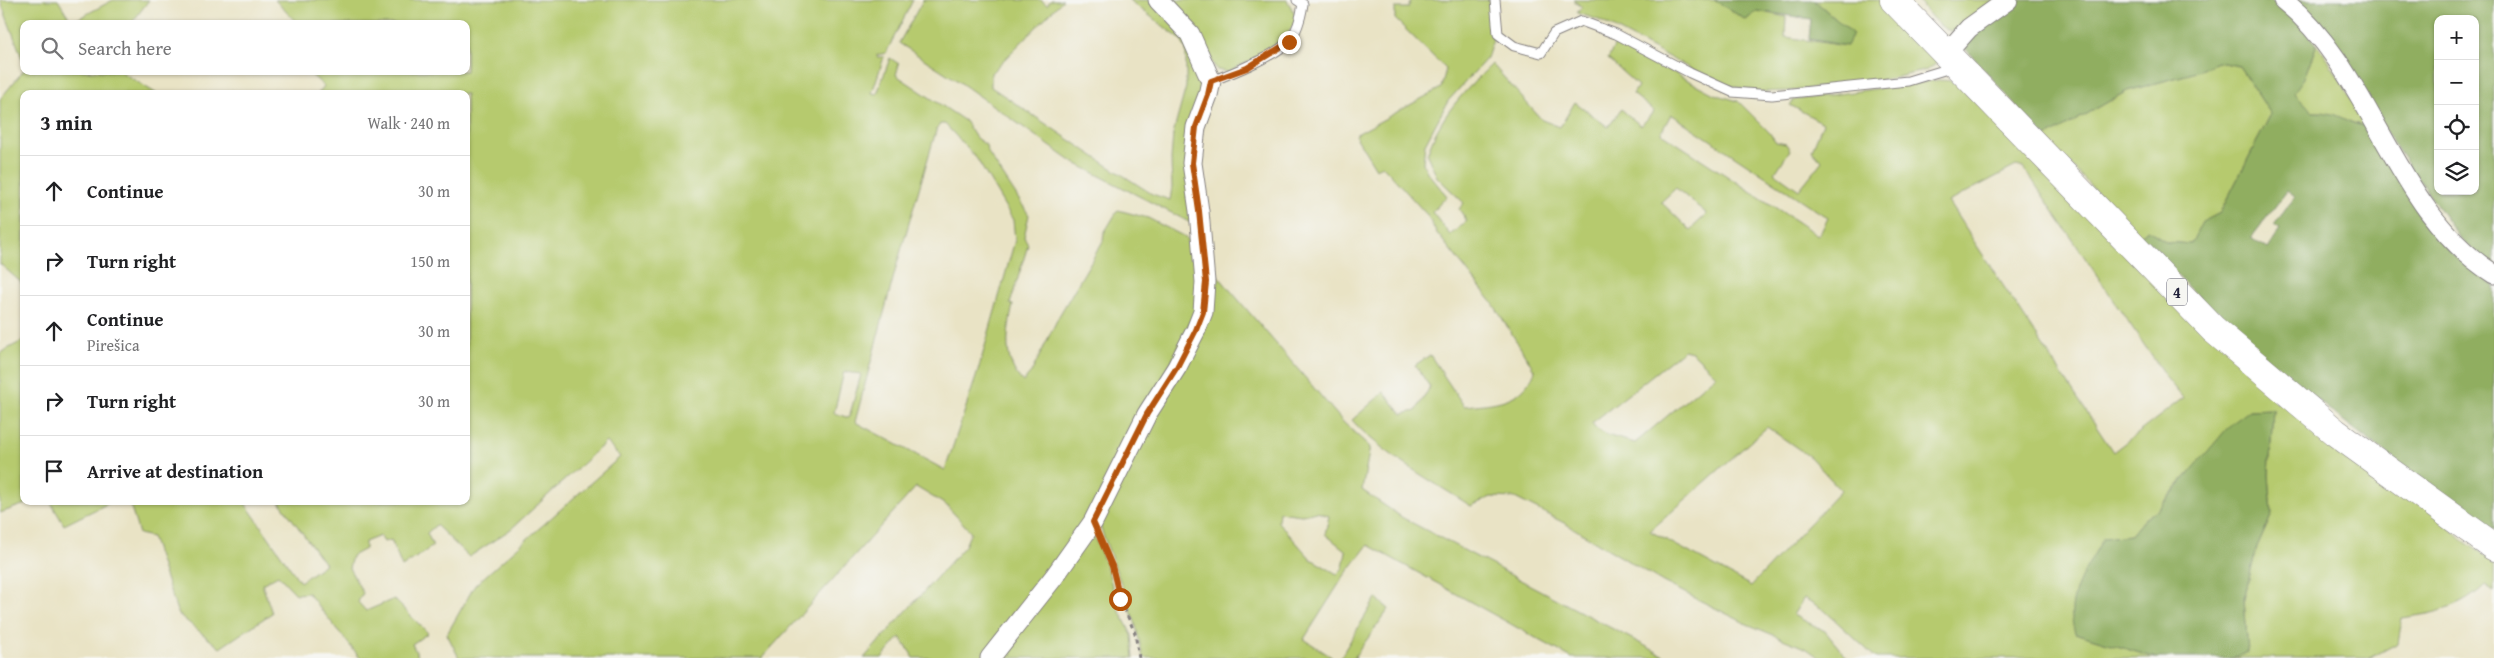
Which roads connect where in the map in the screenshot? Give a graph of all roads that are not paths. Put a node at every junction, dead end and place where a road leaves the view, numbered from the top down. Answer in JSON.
{"nodes":[{"id":1,"x":1158,"y":0,"type":"edge"},
{"id":2,"x":1297,"y":0,"type":"edge"},
{"id":3,"x":1495,"y":0,"type":"edge"},
{"id":4,"x":1894,"y":0,"type":"edge"},
{"id":5,"x":2008,"y":0,"type":"edge"},
{"id":6,"x":2283,"y":0,"type":"edge"},
{"id":7,"x":1951,"y":61,"type":"junction"},
{"id":8,"x":1211,"y":81,"type":"junction"},
{"id":9,"x":2494,"y":274,"type":"edge"},
{"id":10,"x":2494,"y":547,"type":"edge"},
{"id":11,"x":990,"y":658,"type":"edge"}],
"edges":[{"from":1,"to":8,"type":"street"},
{"from":2,"to":8,"type":"lane"},
{"from":3,"to":7,"type":"lane"},
{"from":4,"to":7,"type":"main road","number":"4"},
{"from":5,"to":7,"type":"street"},
{"from":6,"to":9,"type":"street"},
{"from":7,"to":10,"type":"main road","number":"4"},
{"from":8,"to":11,"type":"street"}]}
